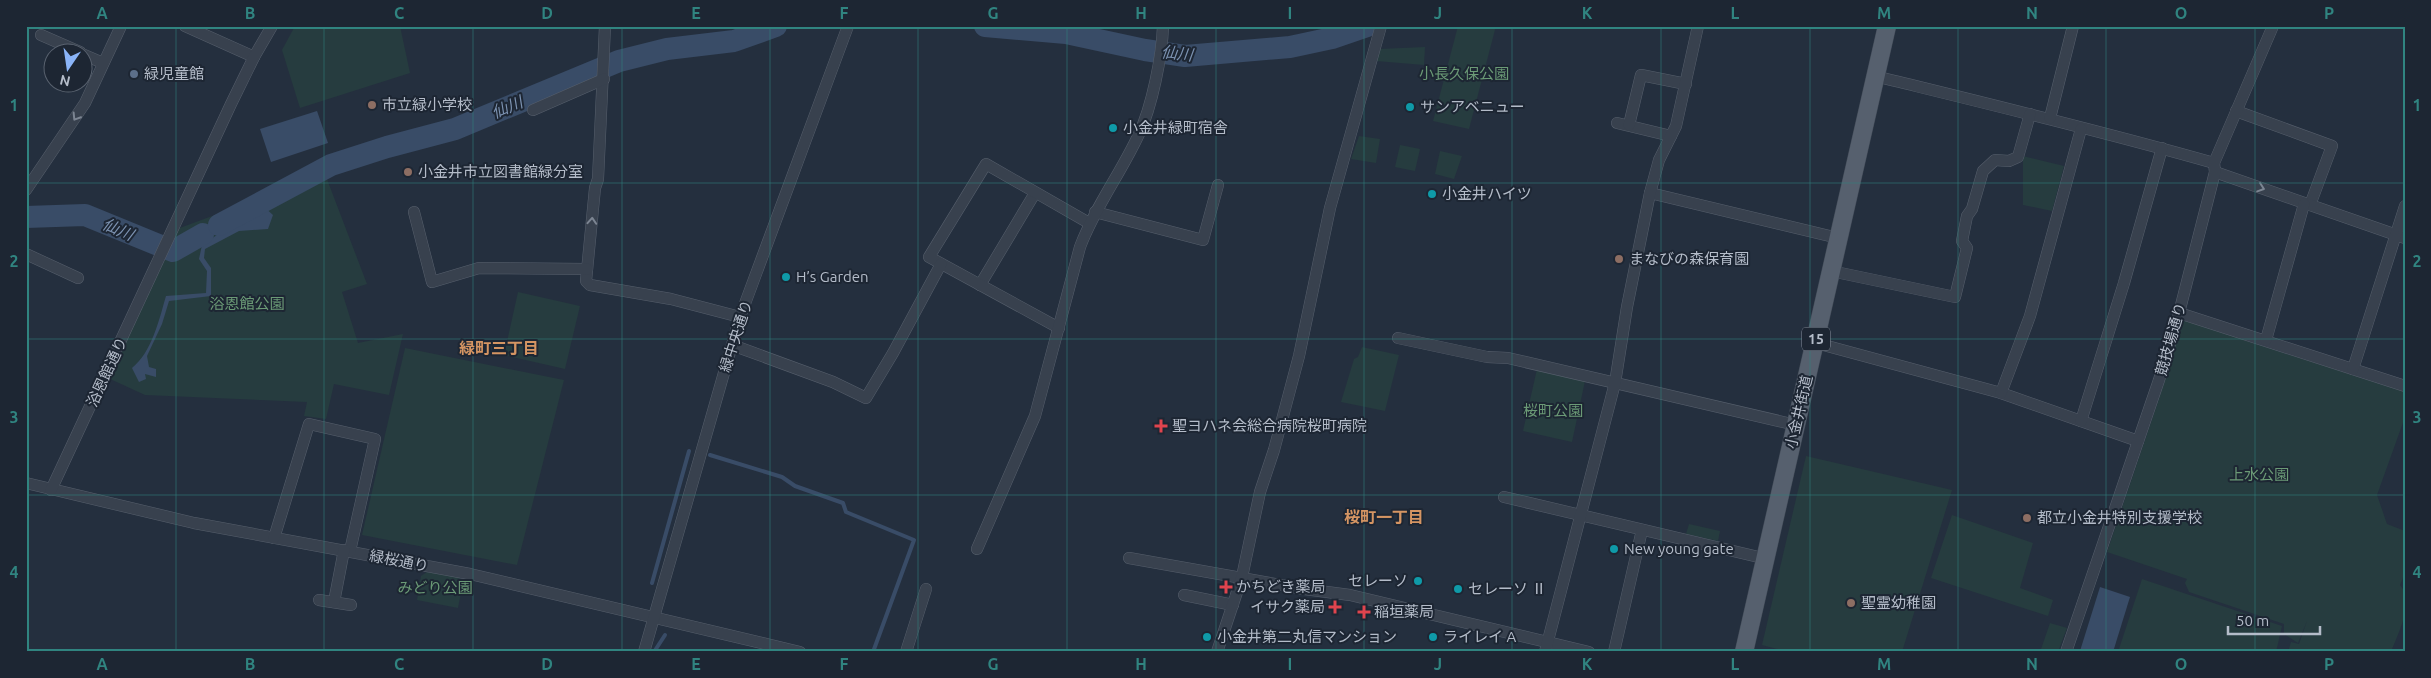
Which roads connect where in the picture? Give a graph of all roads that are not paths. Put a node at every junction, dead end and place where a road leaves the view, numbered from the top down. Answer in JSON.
{"nodes":[{"id":1,"x":121,"y":26,"type":"edge"},
{"id":2,"x":185,"y":26,"type":"edge"},
{"id":3,"x":272,"y":26,"type":"edge"},
{"id":4,"x":605,"y":26,"type":"edge"},
{"id":5,"x":848,"y":26,"type":"edge"},
{"id":6,"x":1163,"y":26,"type":"edge"},
{"id":7,"x":1698,"y":26,"type":"edge"},
{"id":8,"x":1887,"y":26,"type":"edge"},
{"id":9,"x":2073,"y":26,"type":"edge"},
{"id":10,"x":2273,"y":26,"type":"edge"},
{"id":11,"x":1381,"y":27,"type":"edge"},
{"id":12,"x":42,"y":35,"type":"dead end"},
{"id":13,"x":57,"y":42,"type":"edge"},
{"id":14,"x":254,"y":57,"type":"junction"},
{"id":15,"x":92,"y":58,"type":"edge"},
{"id":16,"x":103,"y":63,"type":"junction"},
{"id":17,"x":604,"y":76,"type":"junction"},
{"id":18,"x":1875,"y":76,"type":"junction"},
{"id":19,"x":1686,"y":84,"type":"junction"},
{"id":20,"x":533,"y":110,"type":"dead end"},
{"id":21,"x":2236,"y":111,"type":"junction"},
{"id":22,"x":2030,"y":114,"type":"junction"},
{"id":23,"x":2050,"y":118,"type":"junction"},
{"id":24,"x":1617,"y":123,"type":"dead end"},
{"id":25,"x":1629,"y":125,"type":"junction"},
{"id":26,"x":2081,"y":129,"type":"junction"},
{"id":27,"x":1671,"y":136,"type":"junction"},
{"id":28,"x":2162,"y":148,"type":"junction"},
{"id":29,"x":2215,"y":168,"type":"junction"},
{"id":30,"x":1218,"y":184,"type":"dead end"},
{"id":31,"x":26,"y":190,"type":"edge"},
{"id":32,"x":1036,"y":193,"type":"junction"},
{"id":33,"x":1650,"y":193,"type":"junction"},
{"id":34,"x":2307,"y":204,"type":"junction"},
{"id":35,"x":2405,"y":206,"type":"edge"},
{"id":36,"x":414,"y":212,"type":"dead end"},
{"id":37,"x":1095,"y":212,"type":"junction"},
{"id":38,"x":1089,"y":223,"type":"junction"},
{"id":39,"x":2400,"y":237,"type":"edge"},
{"id":40,"x":1838,"y":238,"type":"junction"},
{"id":41,"x":26,"y":254,"type":"edge"},
{"id":42,"x":941,"y":264,"type":"junction"},
{"id":43,"x":586,"y":269,"type":"junction"},
{"id":44,"x":1831,"y":270,"type":"junction"},
{"id":45,"x":78,"y":278,"type":"dead end"},
{"id":46,"x":980,"y":285,"type":"junction"},
{"id":47,"x":2179,"y":313,"type":"junction"},
{"id":48,"x":740,"y":317,"type":"junction"},
{"id":49,"x":1059,"y":328,"type":"junction"},
{"id":50,"x":1398,"y":338,"type":"dead end"},
{"id":51,"x":2266,"y":340,"type":"junction"},
{"id":52,"x":1816,"y":343,"type":"junction"},
{"id":53,"x":732,"y":345,"type":"junction"},
{"id":54,"x":2353,"y":369,"type":"junction"},
{"id":55,"x":1615,"y":383,"type":"junction"},
{"id":56,"x":2405,"y":386,"type":"edge"},
{"id":57,"x":2001,"y":393,"type":"junction"},
{"id":58,"x":2081,"y":421,"type":"junction"},
{"id":59,"x":1796,"y":425,"type":"junction"},
{"id":60,"x":2138,"y":441,"type":"junction"},
{"id":61,"x":26,"y":483,"type":"edge"},
{"id":62,"x":52,"y":490,"type":"junction"},
{"id":63,"x":1504,"y":497,"type":"dead end"},
{"id":64,"x":1581,"y":515,"type":"junction"},
{"id":65,"x":1642,"y":530,"type":"junction"},
{"id":66,"x":274,"y":538,"type":"junction"},
{"id":67,"x":977,"y":549,"type":"dead end"},
{"id":68,"x":347,"y":551,"type":"junction"},
{"id":69,"x":1129,"y":558,"type":"dead end"},
{"id":70,"x":1766,"y":559,"type":"junction"},
{"id":71,"x":1242,"y":577,"type":"junction"},
{"id":72,"x":926,"y":589,"type":"dead end"},
{"id":73,"x":1184,"y":595,"type":"dead end"},
{"id":74,"x":319,"y":600,"type":"dead end"},
{"id":75,"x":334,"y":602,"type":"junction"},
{"id":76,"x":351,"y":605,"type":"dead end"},
{"id":77,"x":1233,"y":605,"type":"junction"},
{"id":78,"x":654,"y":617,"type":"junction"},
{"id":79,"x":1546,"y":647,"type":"edge"},
{"id":80,"x":797,"y":651,"type":"edge"},
{"id":81,"x":644,"y":652,"type":"edge"},
{"id":82,"x":906,"y":652,"type":"edge"},
{"id":83,"x":1217,"y":652,"type":"edge"},
{"id":84,"x":1589,"y":652,"type":"edge"},
{"id":85,"x":1614,"y":652,"type":"edge"},
{"id":86,"x":1744,"y":652,"type":"edge"},
{"id":87,"x":2066,"y":652,"type":"edge"}],
"edges":[{"from":1,"to":16,"type":"street"},
{"from":2,"to":14,"type":"street"},
{"from":3,"to":14,"type":"street"},
{"from":4,"to":17,"type":"street"},
{"from":5,"to":48,"type":"street","name":"緑中央通り"},
{"from":6,"to":37,"type":"street"},
{"from":7,"to":19,"type":"street"},
{"from":8,"to":18,"type":"main road","name":"小金井街道","number":"15"},
{"from":9,"to":23,"type":"street"},
{"from":10,"to":21,"type":"street","name":"競技場通り"},
{"from":11,"to":71,"type":"street"},
{"from":12,"to":13,"type":"street"},
{"from":14,"to":62,"type":"street","name":"浴恩館通り"},
{"from":15,"to":16,"type":"street"},
{"from":16,"to":31,"type":"street","one_way":true},
{"from":17,"to":20,"type":"street"},
{"from":43,"to":17,"type":"street","one_way":true},
{"from":18,"to":22,"type":"street"},
{"from":18,"to":40,"type":"main road","name":"小金井街道","number":"15"},
{"from":19,"to":25,"type":"street"},
{"from":19,"to":27,"type":"street"},
{"from":21,"to":29,"type":"street","name":"競技場通り"},
{"from":21,"to":34,"type":"street"},
{"from":22,"to":23,"type":"street"},
{"from":22,"to":44,"type":"street"},
{"from":23,"to":26,"type":"street"},
{"from":24,"to":25,"type":"street"},
{"from":25,"to":27,"type":"street"},
{"from":26,"to":28,"type":"street"},
{"from":26,"to":57,"type":"street"},
{"from":27,"to":33,"type":"street"},
{"from":28,"to":29,"type":"street"},
{"from":28,"to":58,"type":"street"},
{"from":29,"to":34,"type":"street","one_way":true},
{"from":29,"to":47,"type":"street","name":"競技場通り"},
{"from":30,"to":37,"type":"street"},
{"from":32,"to":38,"type":"street"},
{"from":32,"to":42,"type":"street"},
{"from":32,"to":46,"type":"street"},
{"from":33,"to":40,"type":"street"},
{"from":33,"to":55,"type":"street"},
{"from":34,"to":39,"type":"street"},
{"from":34,"to":51,"type":"street"},
{"from":35,"to":39,"type":"street"},
{"from":36,"to":43,"type":"street"},
{"from":37,"to":38,"type":"street"},
{"from":38,"to":49,"type":"street"},
{"from":39,"to":54,"type":"street"},
{"from":40,"to":44,"type":"main road","name":"小金井街道","number":"15"},
{"from":41,"to":45,"type":"street"},
{"from":42,"to":46,"type":"street"},
{"from":42,"to":53,"type":"street"},
{"from":43,"to":48,"type":"street"},
{"from":44,"to":52,"type":"main road","name":"小金井街道","number":"15"},
{"from":46,"to":49,"type":"street"},
{"from":47,"to":51,"type":"street"},
{"from":47,"to":60,"type":"street","name":"競技場通り"},
{"from":48,"to":53,"type":"street","name":"緑中央通り"},
{"from":49,"to":67,"type":"street"},
{"from":50,"to":55,"type":"street"},
{"from":51,"to":54,"type":"street"},
{"from":52,"to":57,"type":"street"},
{"from":52,"to":59,"type":"main road","name":"小金井街道","number":"15"},
{"from":53,"to":78,"type":"street","name":"緑中央通り"},
{"from":54,"to":56,"type":"street"},
{"from":55,"to":59,"type":"street"},
{"from":55,"to":64,"type":"street"},
{"from":57,"to":58,"type":"street"},
{"from":58,"to":60,"type":"street"},
{"from":59,"to":70,"type":"main road","name":"小金井街道","number":"15"},
{"from":60,"to":87,"type":"street","name":"競技場通り"},
{"from":61,"to":62,"type":"street","name":"緑桜通り"},
{"from":62,"to":66,"type":"street","name":"緑桜通り"},
{"from":63,"to":64,"type":"street"},
{"from":64,"to":65,"type":"street"},
{"from":64,"to":79,"type":"street"},
{"from":65,"to":70,"type":"street"},
{"from":65,"to":85,"type":"street"},
{"from":66,"to":68,"type":"street","name":"緑桜通り"},
{"from":66,"to":68,"type":"street"},
{"from":68,"to":75,"type":"street"},
{"from":68,"to":78,"type":"street","name":"緑桜通り"},
{"from":69,"to":71,"type":"street"},
{"from":70,"to":86,"type":"main road","name":"小金井街道","number":"15"},
{"from":71,"to":77,"type":"street"},
{"from":71,"to":79,"type":"street"},
{"from":72,"to":82,"type":"street"},
{"from":73,"to":77,"type":"street"},
{"from":74,"to":75,"type":"street"},
{"from":75,"to":76,"type":"street"},
{"from":77,"to":83,"type":"street"},
{"from":78,"to":80,"type":"street","name":"緑桜通り"},
{"from":78,"to":81,"type":"street","name":"緑中央通り"},
{"from":79,"to":84,"type":"street"}]}
